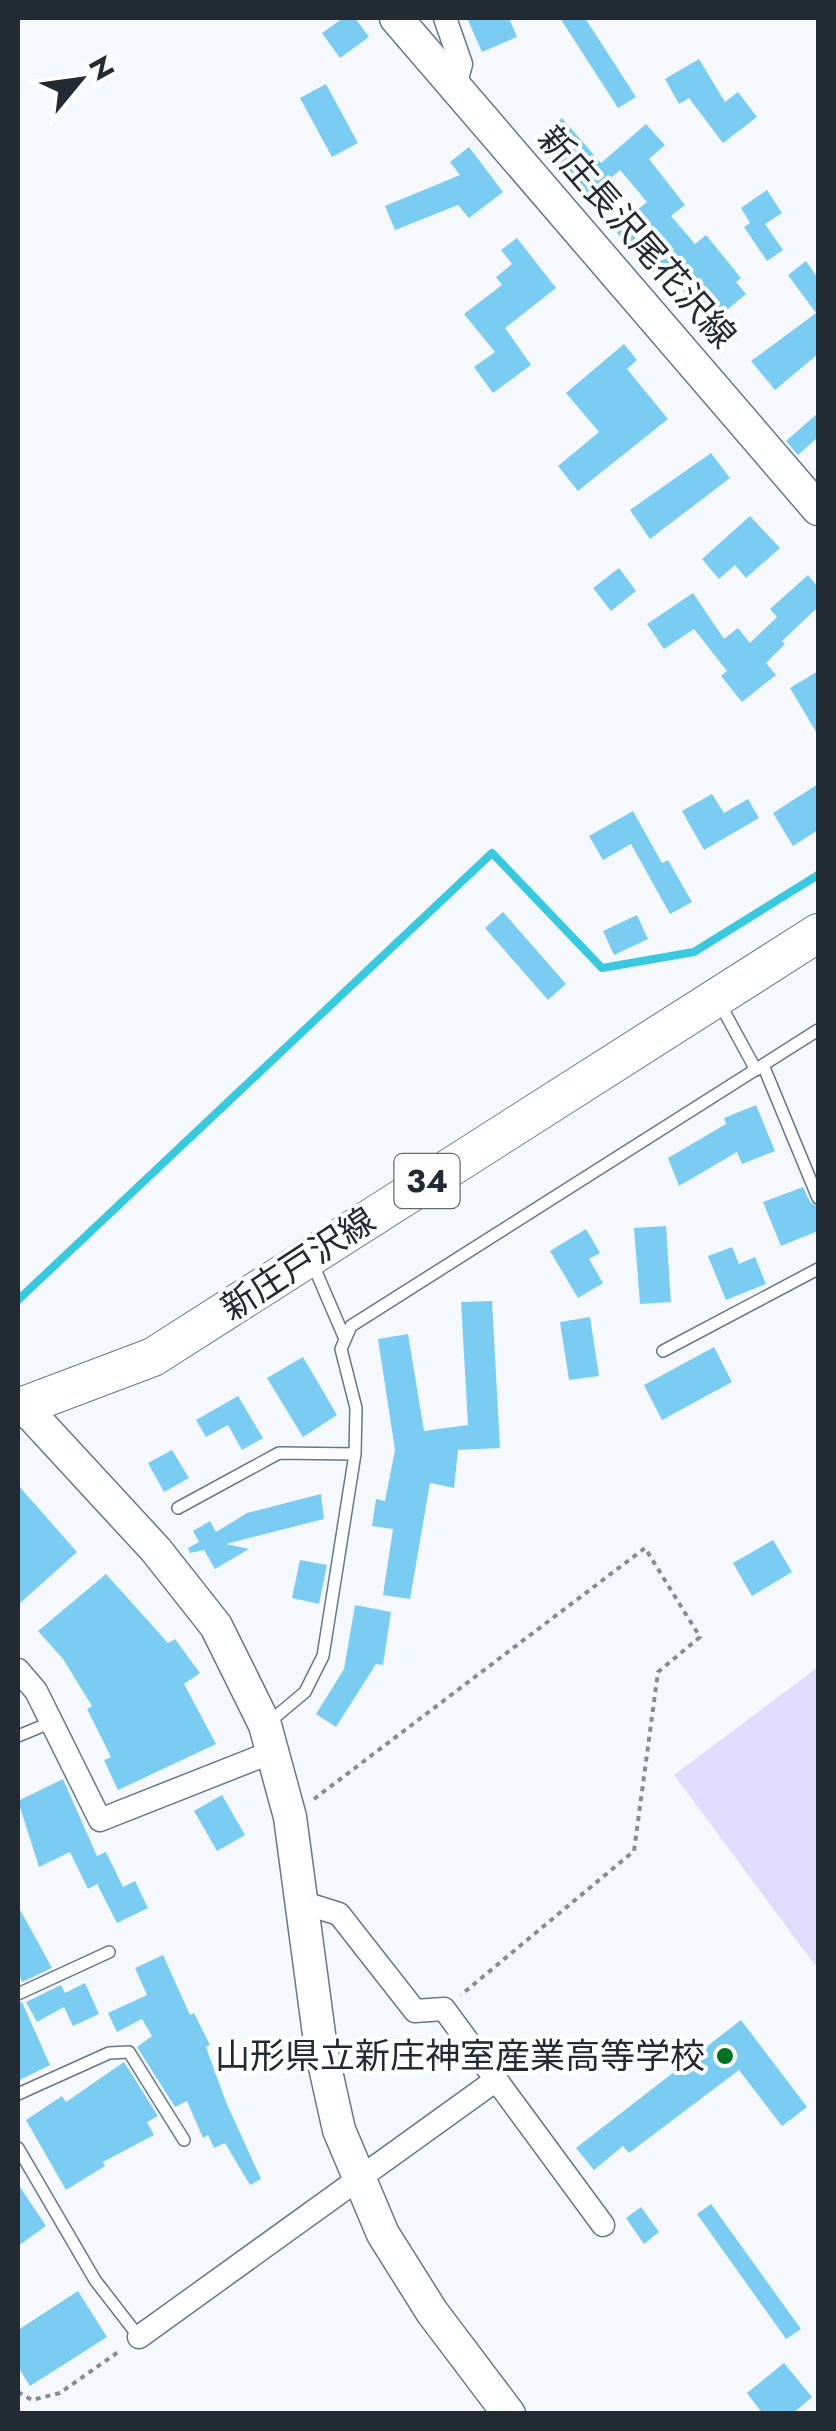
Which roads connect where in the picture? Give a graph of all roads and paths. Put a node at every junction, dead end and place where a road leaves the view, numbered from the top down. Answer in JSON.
{"nodes":[{"id":1,"x":396,"y":18,"type":"edge"},
{"id":2,"x":446,"y":18,"type":"edge"},
{"id":3,"x":454,"y":86,"type":"junction"},
{"id":4,"x":818,"y":509,"type":"edge"},
{"id":5,"x":818,"y":933,"type":"edge"},
{"id":6,"x":715,"y":996,"type":"junction"},
{"id":7,"x":818,"y":1030,"type":"edge"},
{"id":8,"x":760,"y":1067,"type":"junction"},
{"id":9,"x":818,"y":1198,"type":"edge"},
{"id":10,"x":310,"y":1256,"type":"junction"},
{"id":11,"x":818,"y":1268,"type":"edge"},
{"id":12,"x":345,"y":1339,"type":"junction"},
{"id":13,"x":663,"y":1351,"type":"dead end"},
{"id":14,"x":20,"y":1405,"type":"edge"},
{"id":15,"x":356,"y":1454,"type":"junction"},
{"id":16,"x":178,"y":1508,"type":"dead end"},
{"id":17,"x":18,"y":1670,"type":"edge"},
{"id":18,"x":52,"y":1722,"type":"junction"},
{"id":19,"x":18,"y":1736,"type":"edge"},
{"id":20,"x":269,"y":1739,"type":"junction"},
{"id":21,"x":290,"y":1817,"type":"junction"},
{"id":22,"x":304,"y":1904,"type":"junction"},
{"id":23,"x":109,"y":1952,"type":"dead end"},
{"id":24,"x":18,"y":1994,"type":"edge"},
{"id":25,"x":444,"y":2009,"type":"junction"},
{"id":26,"x":496,"y":2080,"type":"junction"},
{"id":27,"x":18,"y":2094,"type":"edge"},
{"id":28,"x":184,"y":2140,"type":"dead end"},
{"id":29,"x":18,"y":2148,"type":"edge"},
{"id":30,"x":362,"y":2175,"type":"junction"},
{"id":31,"x":603,"y":2225,"type":"dead end"},
{"id":32,"x":140,"y":2337,"type":"junction"},
{"id":33,"x":18,"y":2392,"type":"edge"},
{"id":34,"x":509,"y":2414,"type":"edge"}],
"edges":[{"from":1,"to":3,"type":"street","name":"新庄長沢尾花沢線"},
{"from":2,"to":3,"type":"street"},
{"from":3,"to":4,"type":"street","name":"新庄長沢尾花沢線"},
{"from":5,"to":6,"type":"main road","name":"新庄戸沢線","number":"34"},
{"from":6,"to":8,"type":"lane"},
{"from":6,"to":10,"type":"main road","name":"新庄戸沢線","number":"34"},
{"from":7,"to":8,"type":"lane"},
{"from":8,"to":9,"type":"lane"},
{"from":8,"to":12,"type":"lane"},
{"from":10,"to":12,"type":"lane"},
{"from":10,"to":14,"type":"main road","name":"新庄戸沢線","number":"34"},
{"from":11,"to":13,"type":"lane"},
{"from":12,"to":15,"type":"lane"},
{"from":14,"to":20,"type":"street"},
{"from":15,"to":16,"type":"lane"},
{"from":15,"to":20,"type":"lane"},
{"from":17,"to":18,"type":"street"},
{"from":18,"to":19,"type":"lane"},
{"from":18,"to":20,"type":"street"},
{"from":20,"to":21,"type":"street"},
{"from":21,"to":22,"type":"street"},
{"from":21,"to":25,"type":"path"},
{"from":22,"to":25,"type":"street"},
{"from":22,"to":30,"type":"street"},
{"from":23,"to":24,"type":"lane"},
{"from":25,"to":26,"type":"street"},
{"from":26,"to":30,"type":"street"},
{"from":26,"to":31,"type":"street"},
{"from":27,"to":28,"type":"lane"},
{"from":29,"to":32,"type":"lane"},
{"from":30,"to":32,"type":"street"},
{"from":30,"to":34,"type":"street"},
{"from":32,"to":33,"type":"path"}]}
